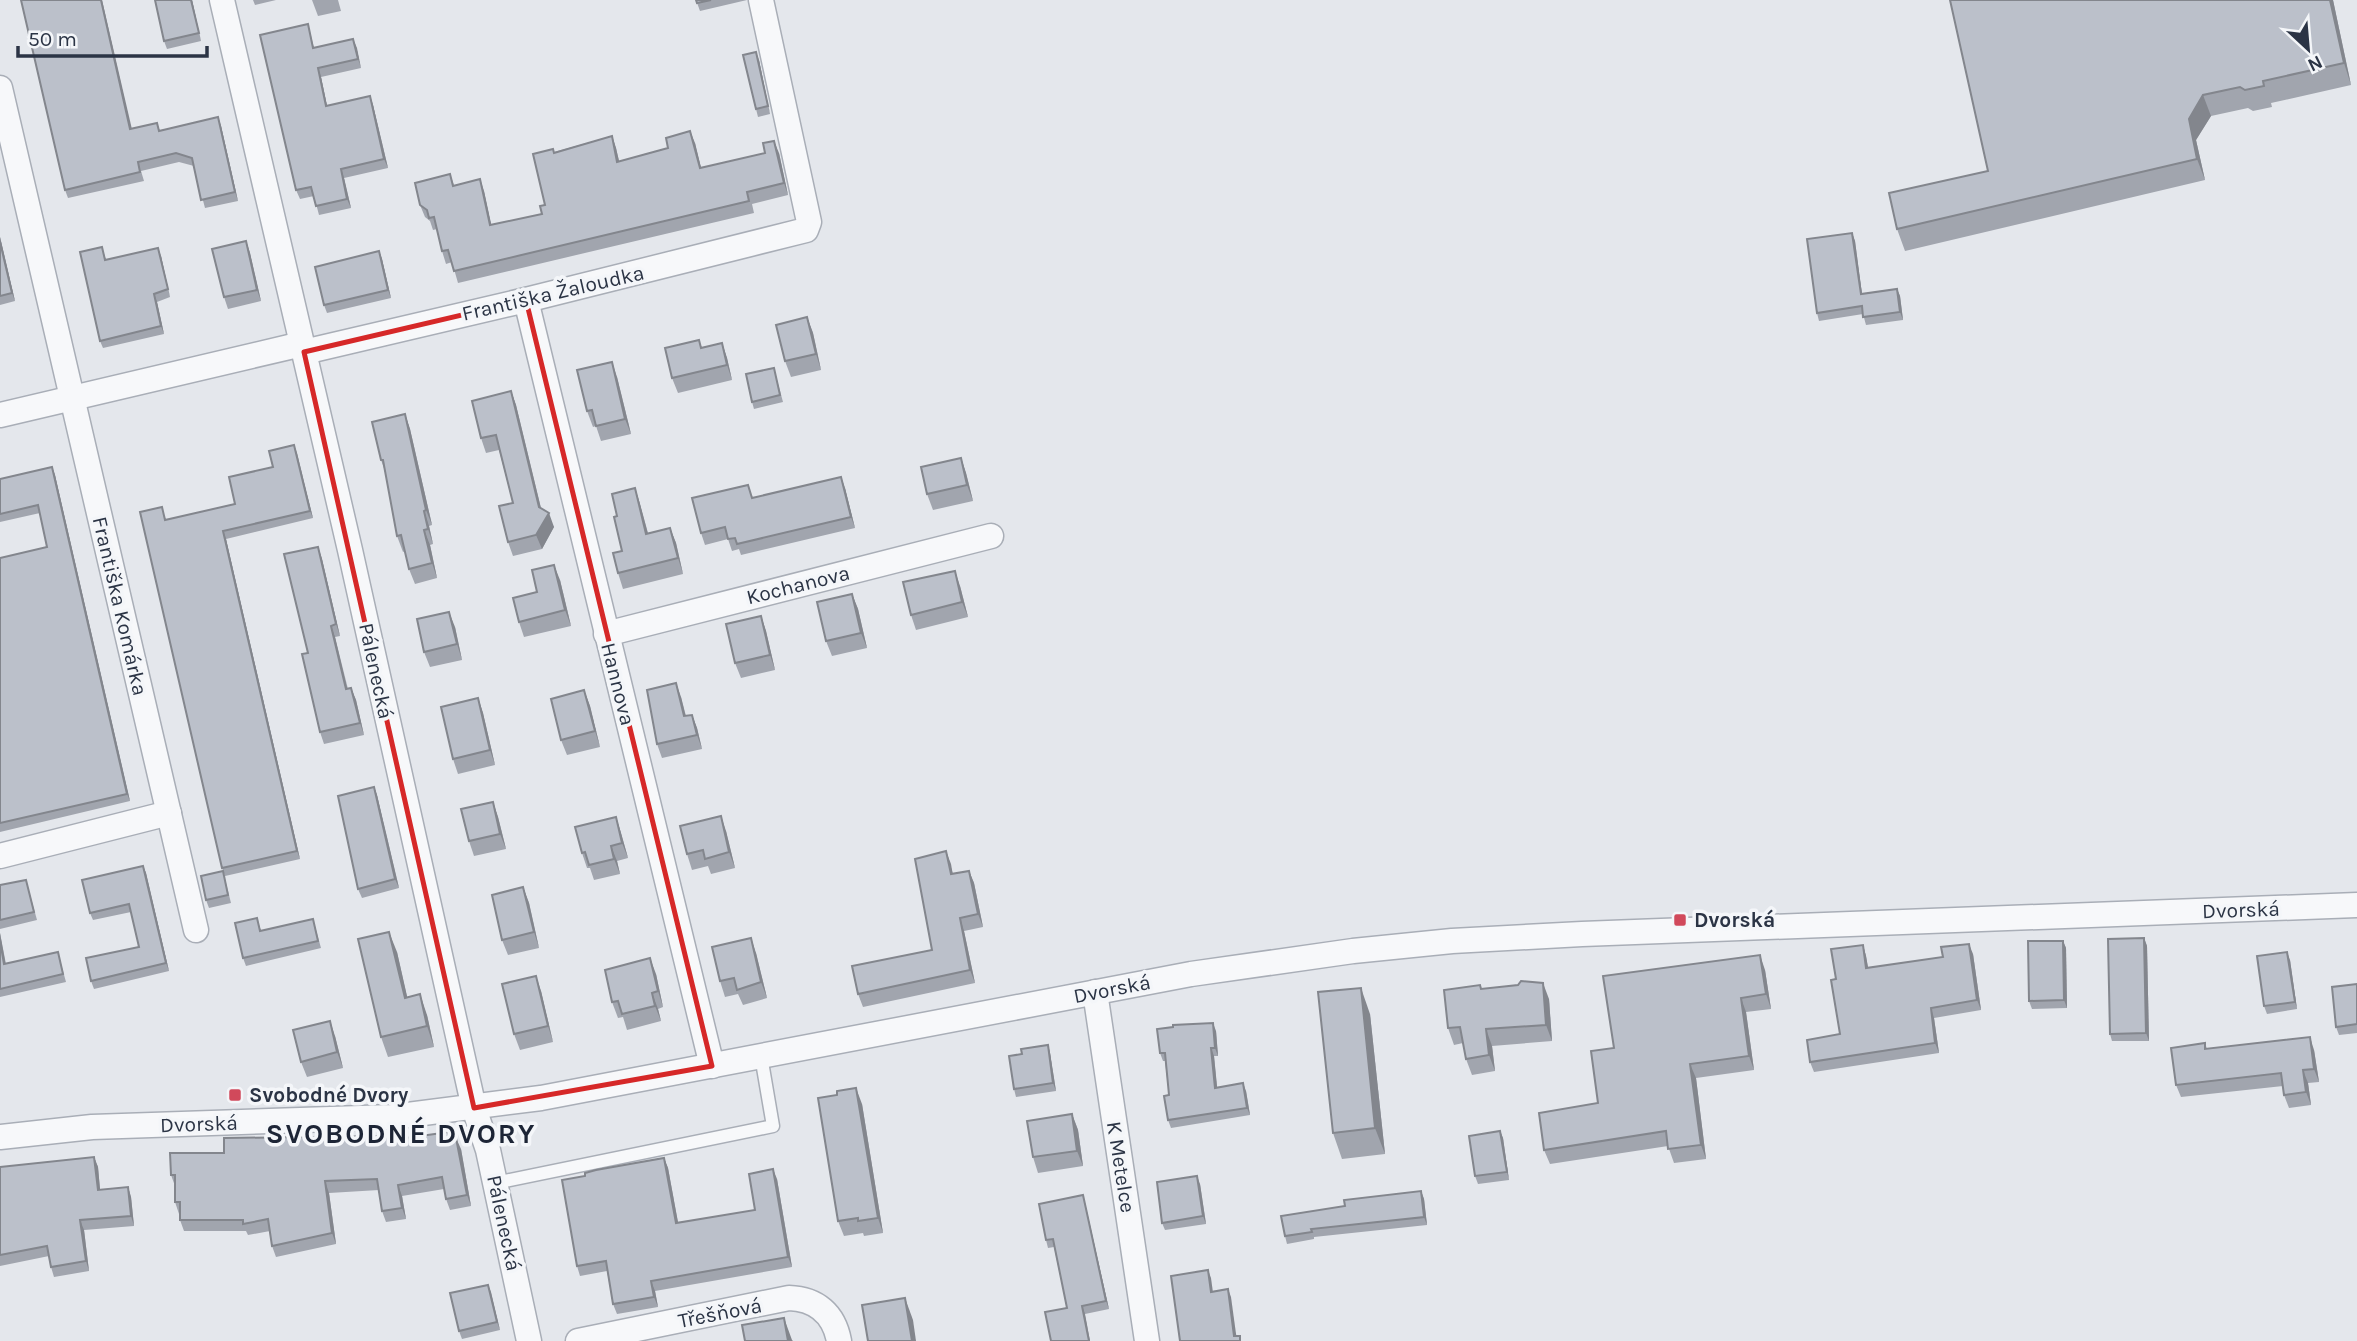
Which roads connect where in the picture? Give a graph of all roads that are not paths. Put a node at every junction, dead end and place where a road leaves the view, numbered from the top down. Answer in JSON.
{"nodes":[{"id":1,"x":222,"y":0,"type":"edge"},
{"id":2,"x":761,"y":0,"type":"edge"},
{"id":3,"x":0,"y":88,"type":"edge"},
{"id":4,"x":526,"y":300,"type":"junction"},
{"id":5,"x":303,"y":348,"type":"junction"},
{"id":6,"x":71,"y":398,"type":"junction"},
{"id":7,"x":0,"y":415,"type":"edge"},
{"id":8,"x":991,"y":536,"type":"dead end"},
{"id":9,"x":606,"y":634,"type":"junction"},
{"id":10,"x":169,"y":813,"type":"junction"},
{"id":11,"x":0,"y":856,"type":"edge"},
{"id":12,"x":2357,"y":905,"type":"edge"},
{"id":13,"x":196,"y":930,"type":"dead end"},
{"id":14,"x":1094,"y":992,"type":"junction"},
{"id":15,"x":761,"y":1056,"type":"junction"},
{"id":16,"x":712,"y":1066,"type":"junction"},
{"id":17,"x":474,"y":1108,"type":"junction"},
{"id":18,"x":0,"y":1137,"type":"edge"},
{"id":19,"x":495,"y":1183,"type":"junction"},
{"id":20,"x":530,"y":1341,"type":"edge"},
{"id":21,"x":578,"y":1341,"type":"edge"},
{"id":22,"x":839,"y":1341,"type":"edge"},
{"id":23,"x":1147,"y":1341,"type":"edge"}],
"edges":[{"from":1,"to":5,"type":"street","name":"Pálenecká"},
{"from":2,"to":4,"type":"street","name":"Františka Žaloudka"},
{"from":3,"to":6,"type":"street","name":"Františka Komárka"},
{"from":4,"to":5,"type":"street","name":"Františka Žaloudka"},
{"from":4,"to":9,"type":"street","name":"Hannova"},
{"from":5,"to":6,"type":"street"},
{"from":5,"to":17,"type":"street","name":"Pálenecká"},
{"from":6,"to":7,"type":"street"},
{"from":6,"to":10,"type":"street","name":"Františka Komárka"},
{"from":8,"to":9,"type":"street","name":"Kochanova"},
{"from":9,"to":16,"type":"street","name":"Hannova"},
{"from":10,"to":11,"type":"street"},
{"from":10,"to":13,"type":"street","name":"Františka Komárka"},
{"from":12,"to":14,"type":"street","name":"Dvorská"},
{"from":14,"to":15,"type":"street","name":"Dvorská"},
{"from":14,"to":23,"type":"street","name":"K Metelce"},
{"from":15,"to":16,"type":"street","name":"Dvorská"},
{"from":15,"to":19,"type":"lane"},
{"from":16,"to":17,"type":"street","name":"Dvorská"},
{"from":17,"to":18,"type":"street","name":"Dvorská"},
{"from":17,"to":19,"type":"street","name":"Pálenecká"},
{"from":19,"to":20,"type":"street","name":"Pálenecká"},
{"from":21,"to":22,"type":"street","name":"Třešňová"}]}
